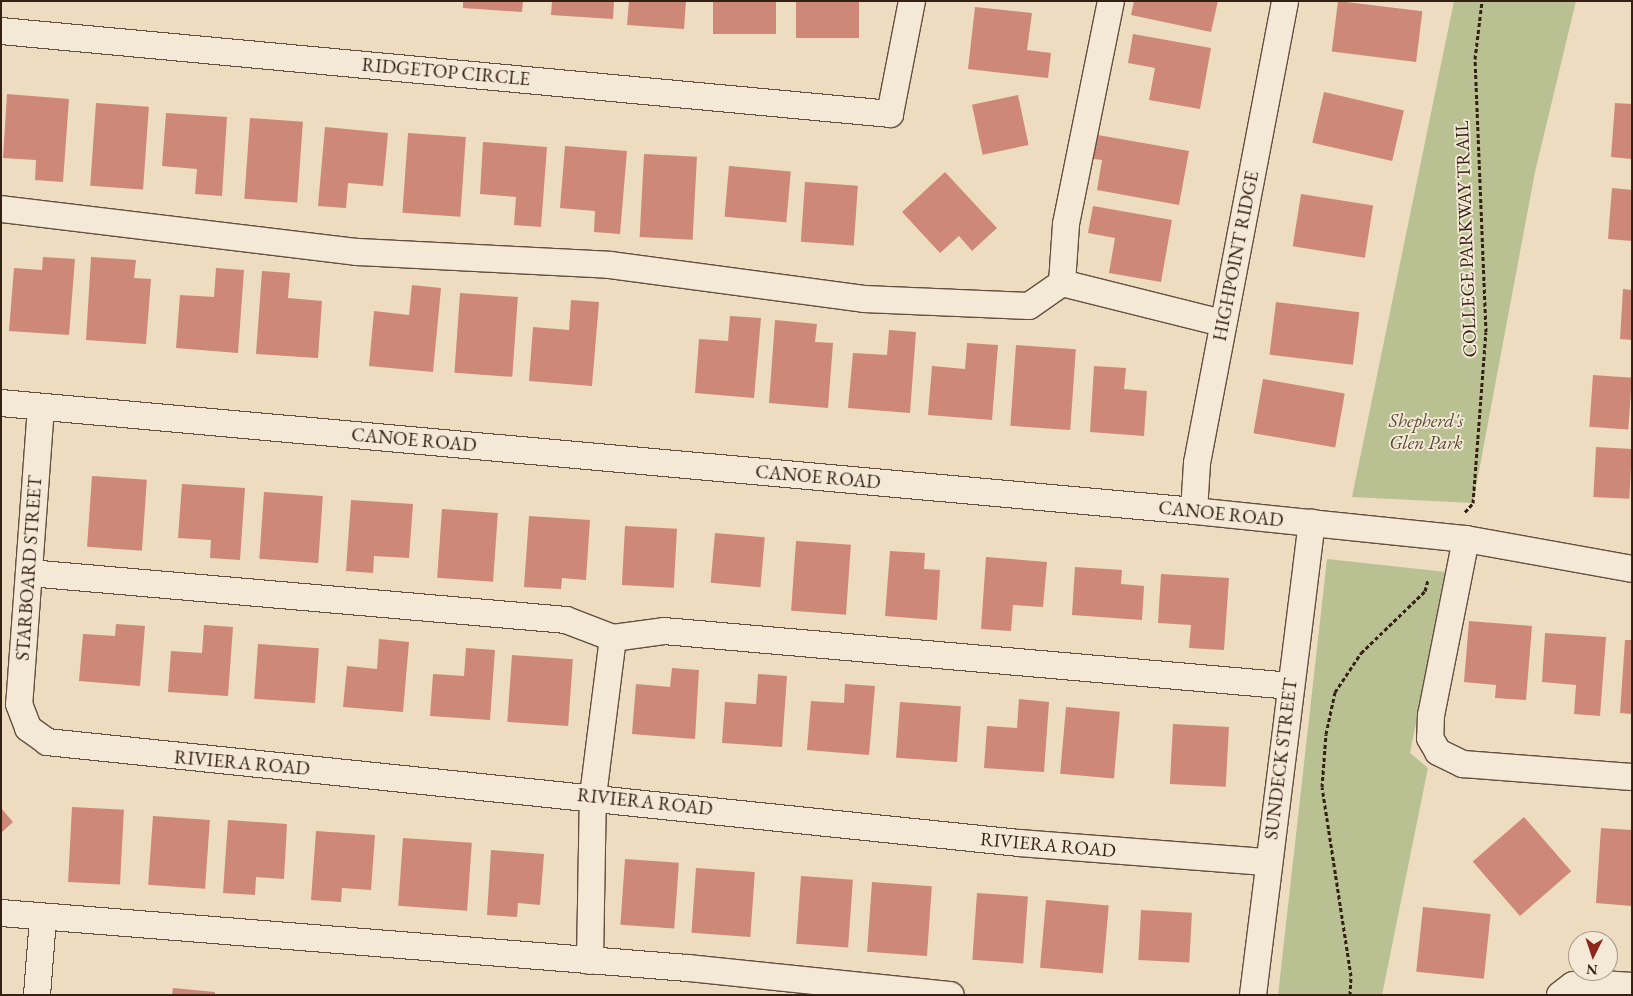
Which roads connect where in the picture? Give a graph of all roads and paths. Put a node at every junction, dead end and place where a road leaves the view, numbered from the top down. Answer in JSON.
{"nodes":[{"id":1,"x":912,"y":1,"type":"edge"},
{"id":2,"x":1111,"y":1,"type":"edge"},
{"id":3,"x":1285,"y":1,"type":"edge"},
{"id":4,"x":1482,"y":1,"type":"edge"},
{"id":5,"x":1,"y":31,"type":"edge"},
{"id":6,"x":1,"y":209,"type":"edge"},
{"id":7,"x":1062,"y":283,"type":"junction"},
{"id":8,"x":1223,"y":324,"type":"junction"},
{"id":9,"x":1,"y":403,"type":"edge"},
{"id":10,"x":41,"y":407,"type":"junction"},
{"id":11,"x":1194,"y":511,"type":"junction"},
{"id":12,"x":1312,"y":523,"type":"junction"},
{"id":13,"x":1455,"y":538,"type":"junction"},
{"id":14,"x":1632,"y":569,"type":"edge"},
{"id":15,"x":29,"y":573,"type":"junction"},
{"id":16,"x":613,"y":638,"type":"junction"},
{"id":17,"x":1291,"y":686,"type":"junction"},
{"id":18,"x":28,"y":728,"type":"joint"},
{"id":19,"x":1632,"y":777,"type":"edge"},
{"id":20,"x":593,"y":796,"type":"junction"},
{"id":21,"x":1268,"y":862,"type":"junction"},
{"id":22,"x":1,"y":913,"type":"edge"},
{"id":23,"x":43,"y":919,"type":"junction"},
{"id":24,"x":590,"y":961,"type":"junction"},
{"id":25,"x":1632,"y":986,"type":"edge"},
{"id":26,"x":1567,"y":990,"type":"edge"},
{"id":27,"x":38,"y":995,"type":"edge"},
{"id":28,"x":951,"y":995,"type":"edge"},
{"id":29,"x":1253,"y":995,"type":"edge"},
{"id":30,"x":1350,"y":995,"type":"edge"}],
"edges":[{"from":1,"to":5,"type":"street","name":"RIDGETOP CIRCLE"},
{"from":2,"to":7,"type":"street"},
{"from":3,"to":8,"type":"street","name":"HIGHPOINT RIDGE"},
{"from":4,"to":13,"type":"path","name":"COLLEGE PARKWAY TRAIL"},
{"from":6,"to":7,"type":"street"},
{"from":7,"to":8,"type":"street"},
{"from":8,"to":11,"type":"street","name":"HIGHPOINT RIDGE"},
{"from":9,"to":10,"type":"street","name":"CANOE ROAD"},
{"from":10,"to":11,"type":"street","name":"CANOE ROAD"},
{"from":10,"to":15,"type":"street","name":"STARBOARD STREET"},
{"from":11,"to":12,"type":"street","name":"CANOE ROAD"},
{"from":12,"to":13,"type":"street","name":"CANOE ROAD"},
{"from":12,"to":17,"type":"street","name":"SUNDECK STREET"},
{"from":13,"to":14,"type":"street","name":"CANOE ROAD"},
{"from":13,"to":19,"type":"street"},
{"from":13,"to":30,"type":"path","name":"COLLEGE PARKWAY TRAIL"},
{"from":15,"to":16,"type":"street"},
{"from":15,"to":18,"type":"street","name":"STARBOARD STREET"},
{"from":16,"to":17,"type":"street"},
{"from":16,"to":20,"type":"street"},
{"from":17,"to":21,"type":"street","name":"SUNDECK STREET"},
{"from":18,"to":20,"type":"street","name":"RIVIERA ROAD"},
{"from":20,"to":21,"type":"street","name":"RIVIERA ROAD"},
{"from":20,"to":24,"type":"street"},
{"from":21,"to":29,"type":"street","name":"SUNDECK STREET"},
{"from":22,"to":23,"type":"street"},
{"from":23,"to":24,"type":"street"},
{"from":23,"to":27,"type":"street"},
{"from":24,"to":28,"type":"street"},
{"from":25,"to":26,"type":"street"}]}
